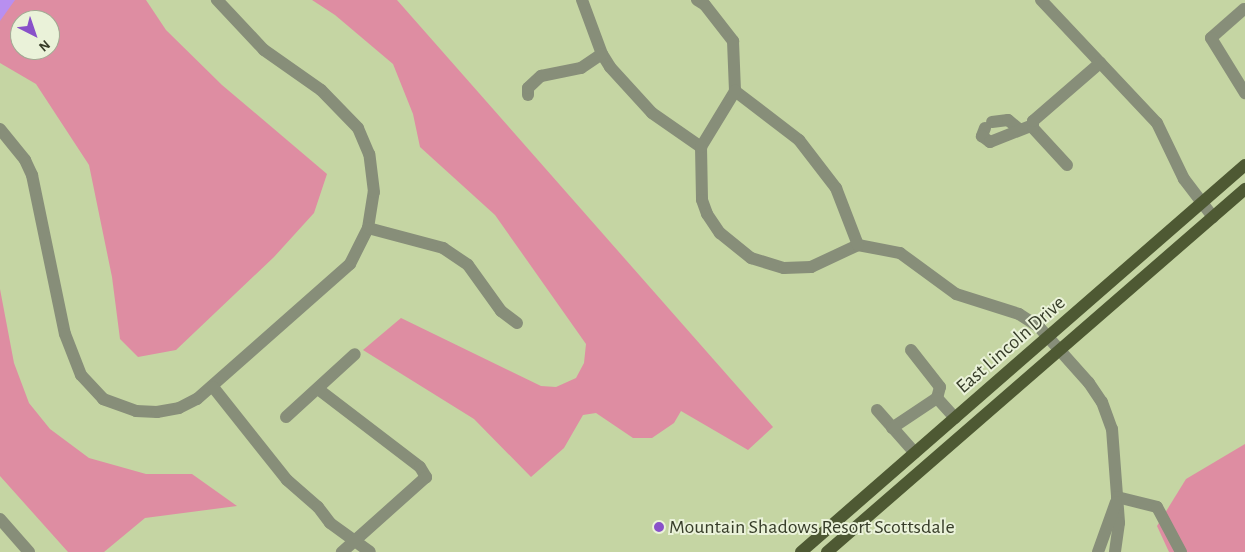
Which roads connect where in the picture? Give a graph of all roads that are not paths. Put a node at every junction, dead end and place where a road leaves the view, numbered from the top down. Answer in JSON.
{"nodes":[{"id":1,"x":217,"y":0,"type":"edge"},
{"id":2,"x":582,"y":0,"type":"edge"},
{"id":3,"x":697,"y":0,"type":"edge"},
{"id":4,"x":1042,"y":0,"type":"edge"},
{"id":5,"x":1244,"y":9,"type":"edge"},
{"id":6,"x":602,"y":54,"type":"junction"},
{"id":7,"x":1100,"y":63,"type":"junction"},
{"id":8,"x":735,"y":91,"type":"junction"},
{"id":9,"x":1245,"y":93,"type":"edge"},
{"id":10,"x":528,"y":95,"type":"dead end"},
{"id":11,"x":1033,"y":124,"type":"junction"},
{"id":12,"x":0,"y":128,"type":"edge"},
{"id":13,"x":1019,"y":129,"type":"junction"},
{"id":14,"x":701,"y":147,"type":"junction"},
{"id":15,"x":1067,"y":165,"type":"dead end"},
{"id":16,"x":1245,"y":165,"type":"edge"},
{"id":17,"x":1245,"y":189,"type":"edge"},
{"id":18,"x":1201,"y":204,"type":"junction"},
{"id":19,"x":1213,"y":217,"type":"junction"},
{"id":20,"x":368,"y":228,"type":"junction"},
{"id":21,"x":858,"y":245,"type":"junction"},
{"id":22,"x":517,"y":323,"type":"dead end"},
{"id":23,"x":1048,"y":337,"type":"junction"},
{"id":24,"x":911,"y":350,"type":"dead end"},
{"id":25,"x":1059,"y":350,"type":"junction"},
{"id":26,"x":355,"y":354,"type":"dead end"},
{"id":27,"x":213,"y":387,"type":"junction"},
{"id":28,"x":318,"y":388,"type":"junction"},
{"id":29,"x":937,"y":398,"type":"junction"},
{"id":30,"x":877,"y":410,"type":"dead end"},
{"id":31,"x":286,"y":417,"type":"dead end"},
{"id":32,"x":955,"y":418,"type":"junction"},
{"id":33,"x":892,"y":428,"type":"junction"},
{"id":34,"x":915,"y":453,"type":"junction"},
{"id":35,"x":887,"y":477,"type":"junction"},
{"id":36,"x":899,"y":490,"type":"junction"},
{"id":37,"x":1117,"y":497,"type":"junction"},
{"id":38,"x":0,"y":518,"type":"edge"},
{"id":39,"x":355,"y":541,"type":"junction"},
{"id":40,"x":29,"y":552,"type":"edge"},
{"id":41,"x":342,"y":552,"type":"edge"},
{"id":42,"x":370,"y":552,"type":"edge"},
{"id":43,"x":801,"y":552,"type":"edge"},
{"id":44,"x":827,"y":552,"type":"edge"},
{"id":45,"x":1098,"y":552,"type":"edge"},
{"id":46,"x":1115,"y":552,"type":"edge"},
{"id":47,"x":1181,"y":552,"type":"edge"}],
"edges":[{"from":1,"to":20,"type":"street"},
{"from":2,"to":6,"type":"street"},
{"from":3,"to":8,"type":"street"},
{"from":4,"to":7,"type":"street"},
{"from":5,"to":9,"type":"street"},
{"from":6,"to":10,"type":"street"},
{"from":6,"to":14,"type":"street"},
{"from":7,"to":11,"type":"street"},
{"from":7,"to":18,"type":"street"},
{"from":8,"to":14,"type":"street"},
{"from":8,"to":21,"type":"street"},
{"from":11,"to":13,"type":"street"},
{"from":11,"to":15,"type":"street"},
{"from":12,"to":27,"type":"street"},
{"from":13,"to":13,"type":"street"},
{"from":14,"to":21,"type":"street"},
{"from":16,"to":18,"type":"main road","name":"East Lincoln Drive"},
{"from":17,"to":19,"type":"main road","name":"East Lincoln Drive"},
{"from":18,"to":19,"type":"street"},
{"from":18,"to":23,"type":"main road","name":"East Lincoln Drive"},
{"from":19,"to":25,"type":"main road","name":"East Lincoln Drive"},
{"from":20,"to":22,"type":"street"},
{"from":20,"to":27,"type":"street"},
{"from":21,"to":23,"type":"street"},
{"from":23,"to":25,"type":"street"},
{"from":23,"to":32,"type":"main road","name":"East Lincoln Drive"},
{"from":24,"to":29,"type":"street"},
{"from":25,"to":36,"type":"main road","name":"East Lincoln Drive"},
{"from":25,"to":37,"type":"street"},
{"from":26,"to":28,"type":"street"},
{"from":27,"to":39,"type":"street"},
{"from":28,"to":31,"type":"street"},
{"from":28,"to":39,"type":"street"},
{"from":29,"to":32,"type":"street"},
{"from":29,"to":33,"type":"street"},
{"from":30,"to":33,"type":"street"},
{"from":32,"to":34,"type":"main road","name":"East Lincoln Drive"},
{"from":33,"to":34,"type":"street"},
{"from":34,"to":35,"type":"main road","name":"East Lincoln Drive"},
{"from":35,"to":36,"type":"main road"},
{"from":35,"to":43,"type":"main road","name":"East Lincoln Drive"},
{"from":36,"to":44,"type":"main road","name":"East Lincoln Drive"},
{"from":37,"to":45,"type":"street"},
{"from":37,"to":46,"type":"street"},
{"from":37,"to":47,"type":"street"},
{"from":38,"to":40,"type":"street"},
{"from":39,"to":41,"type":"street"},
{"from":39,"to":42,"type":"street"}]}
